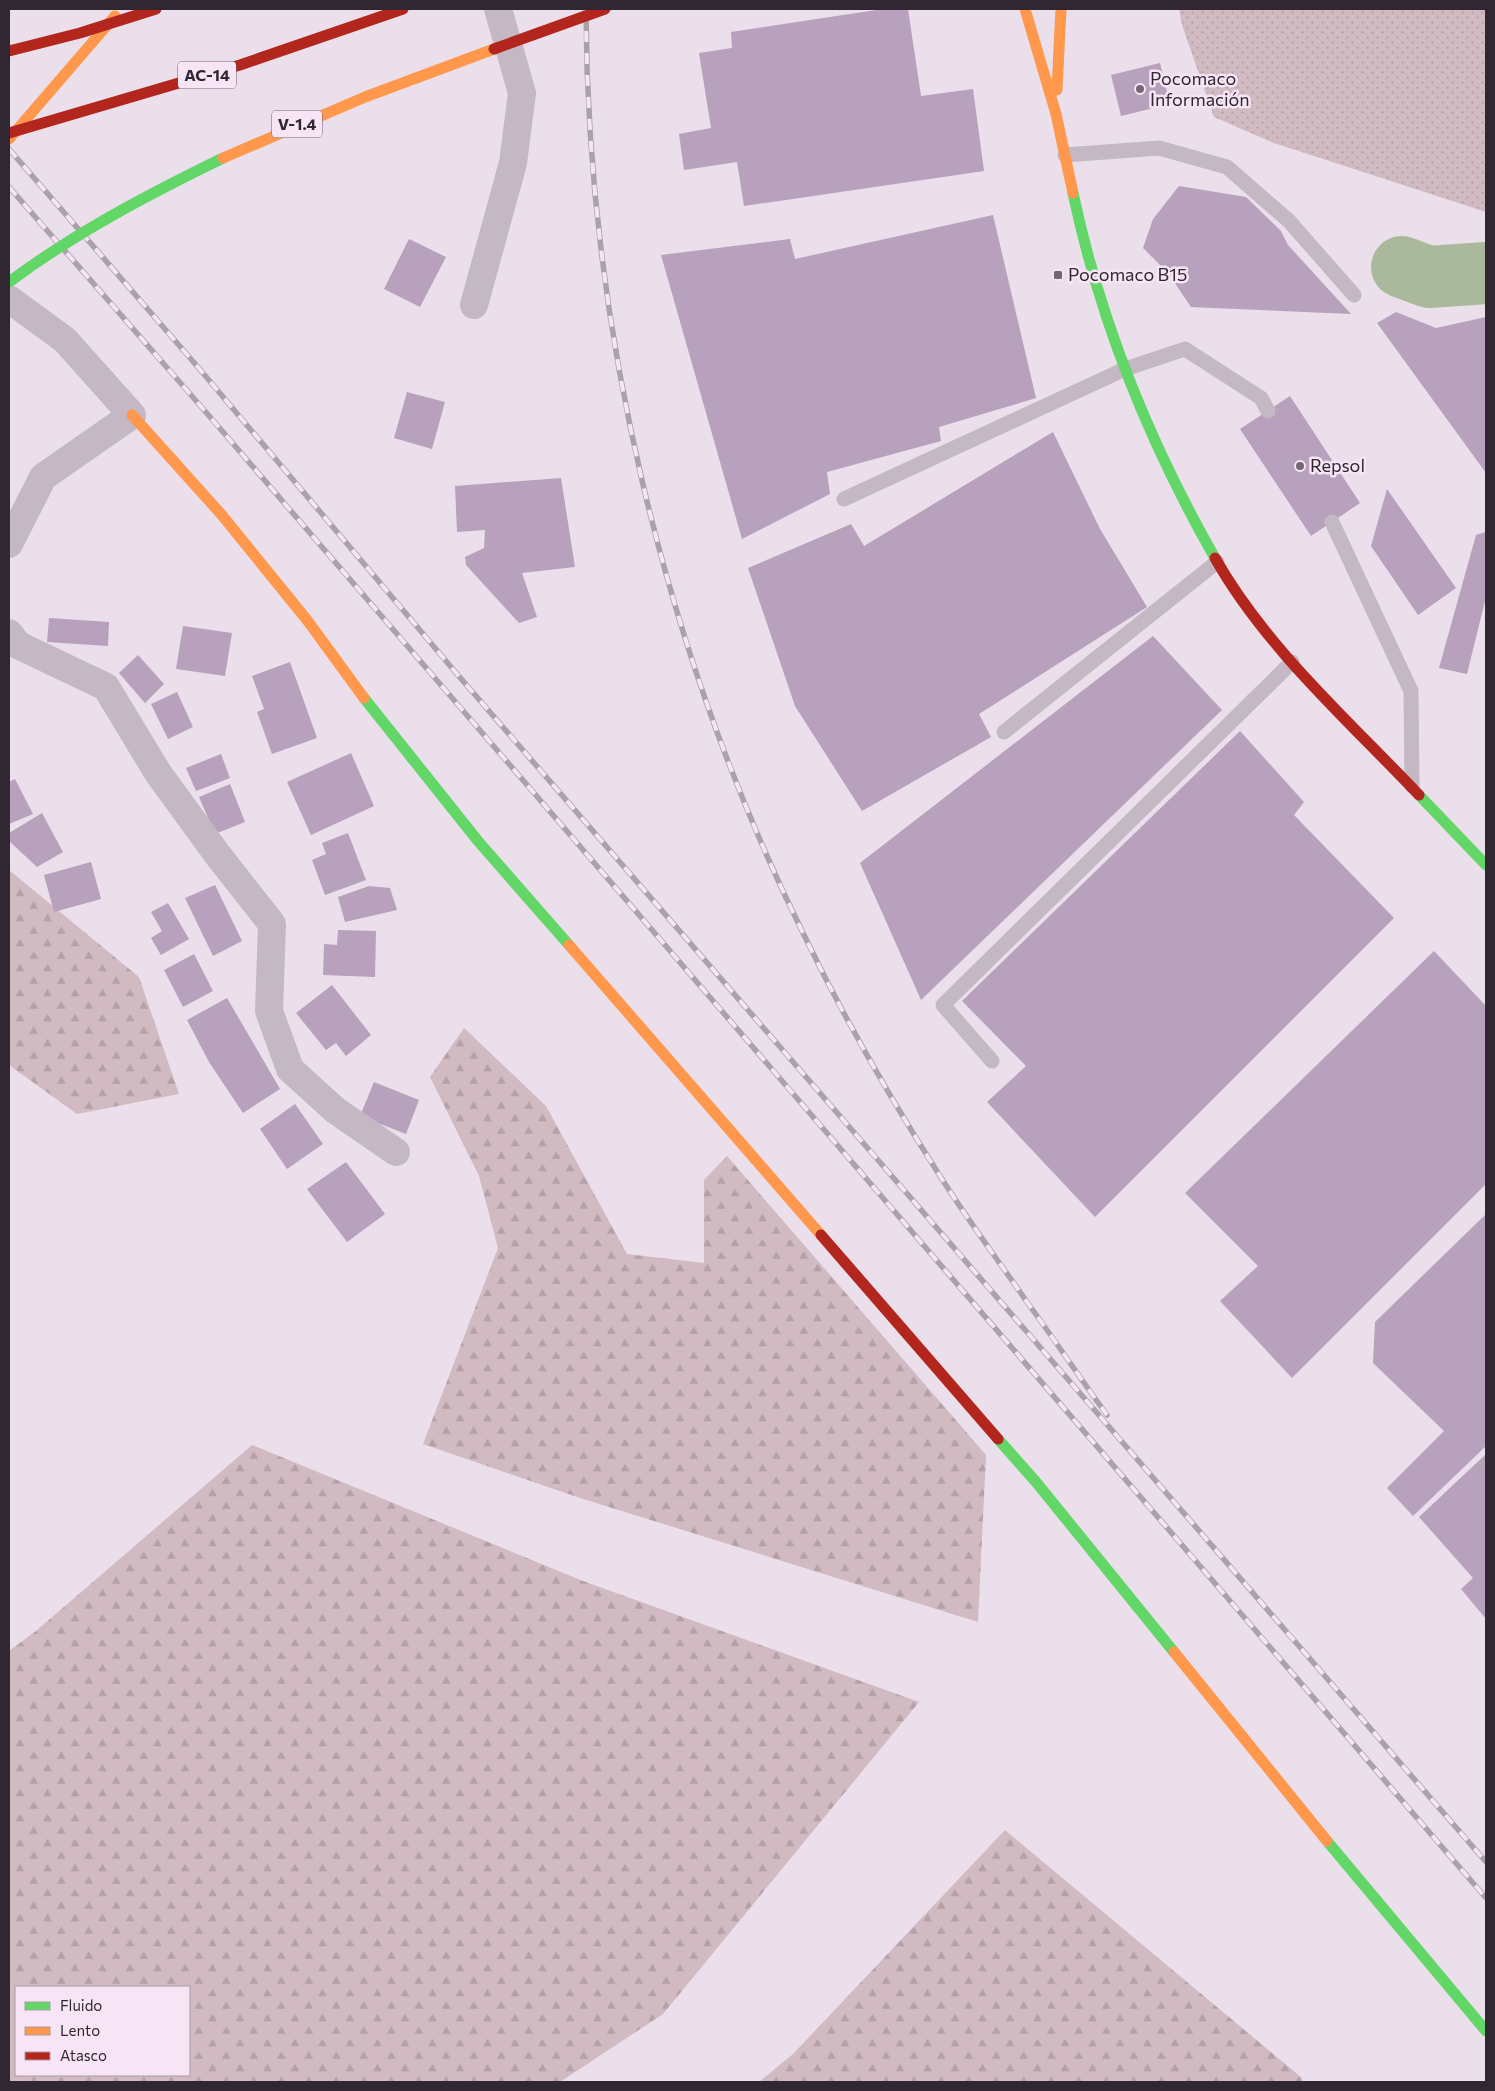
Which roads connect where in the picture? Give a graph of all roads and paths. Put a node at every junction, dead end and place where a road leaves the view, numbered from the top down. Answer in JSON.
{"nodes":[{"id":1,"x":121,"y":9,"type":"edge"},
{"id":2,"x":156,"y":9,"type":"edge"},
{"id":3,"x":403,"y":9,"type":"edge"},
{"id":4,"x":498,"y":9,"type":"edge"},
{"id":5,"x":605,"y":9,"type":"edge"},
{"id":6,"x":1025,"y":9,"type":"edge"},
{"id":7,"x":1061,"y":9,"type":"edge"},
{"id":8,"x":9,"y":51,"type":"edge"},
{"id":9,"x":1056,"y":114,"type":"junction"},
{"id":10,"x":9,"y":133,"type":"edge"},
{"id":11,"x":9,"y":139,"type":"edge"},
{"id":12,"x":1065,"y":155,"type":"junction"},
{"id":13,"x":9,"y":282,"type":"edge"},
{"id":14,"x":1354,"y":294,"type":"dead end"},
{"id":15,"x":9,"y":299,"type":"edge"},
{"id":16,"x":474,"y":306,"type":"dead end"},
{"id":17,"x":1125,"y":369,"type":"junction"},
{"id":18,"x":1268,"y":411,"type":"dead end"},
{"id":19,"x":132,"y":415,"type":"junction"},
{"id":20,"x":844,"y":499,"type":"dead end"},
{"id":21,"x":1332,"y":522,"type":"dead end"},
{"id":22,"x":9,"y":544,"type":"edge"},
{"id":23,"x":1217,"y":562,"type":"junction"},
{"id":24,"x":9,"y":633,"type":"edge"},
{"id":25,"x":1292,"y":662,"type":"junction"},
{"id":26,"x":1004,"y":732,"type":"dead end"},
{"id":27,"x":1412,"y":786,"type":"junction"},
{"id":28,"x":1486,"y":865,"type":"edge"},
{"id":29,"x":992,"y":1061,"type":"dead end"},
{"id":30,"x":396,"y":1152,"type":"dead end"},
{"id":31,"x":1486,"y":2031,"type":"edge"}],
"edges":[{"from":1,"to":11,"type":"main road","bridge":true},
{"from":2,"to":8,"type":"main road","bridge":true},
{"from":3,"to":10,"type":"main road","number":"AC-14","bridge":true},
{"from":4,"to":16,"type":"street"},
{"from":5,"to":13,"type":"main road","number":"V-1.4","bridge":true},
{"from":6,"to":9,"type":"main road"},
{"from":7,"to":9,"type":"main road"},
{"from":9,"to":12,"type":"main road"},
{"from":12,"to":14,"type":"lane"},
{"from":12,"to":17,"type":"main road"},
{"from":15,"to":19,"type":"street"},
{"from":17,"to":18,"type":"lane"},
{"from":17,"to":20,"type":"lane"},
{"from":17,"to":23,"type":"main road"},
{"from":19,"to":22,"type":"street"},
{"from":19,"to":31,"type":"main road"},
{"from":21,"to":27,"type":"lane"},
{"from":23,"to":25,"type":"main road"},
{"from":23,"to":26,"type":"lane"},
{"from":24,"to":30,"type":"street"},
{"from":25,"to":27,"type":"main road"},
{"from":25,"to":29,"type":"lane"},
{"from":27,"to":28,"type":"main road"}]}
